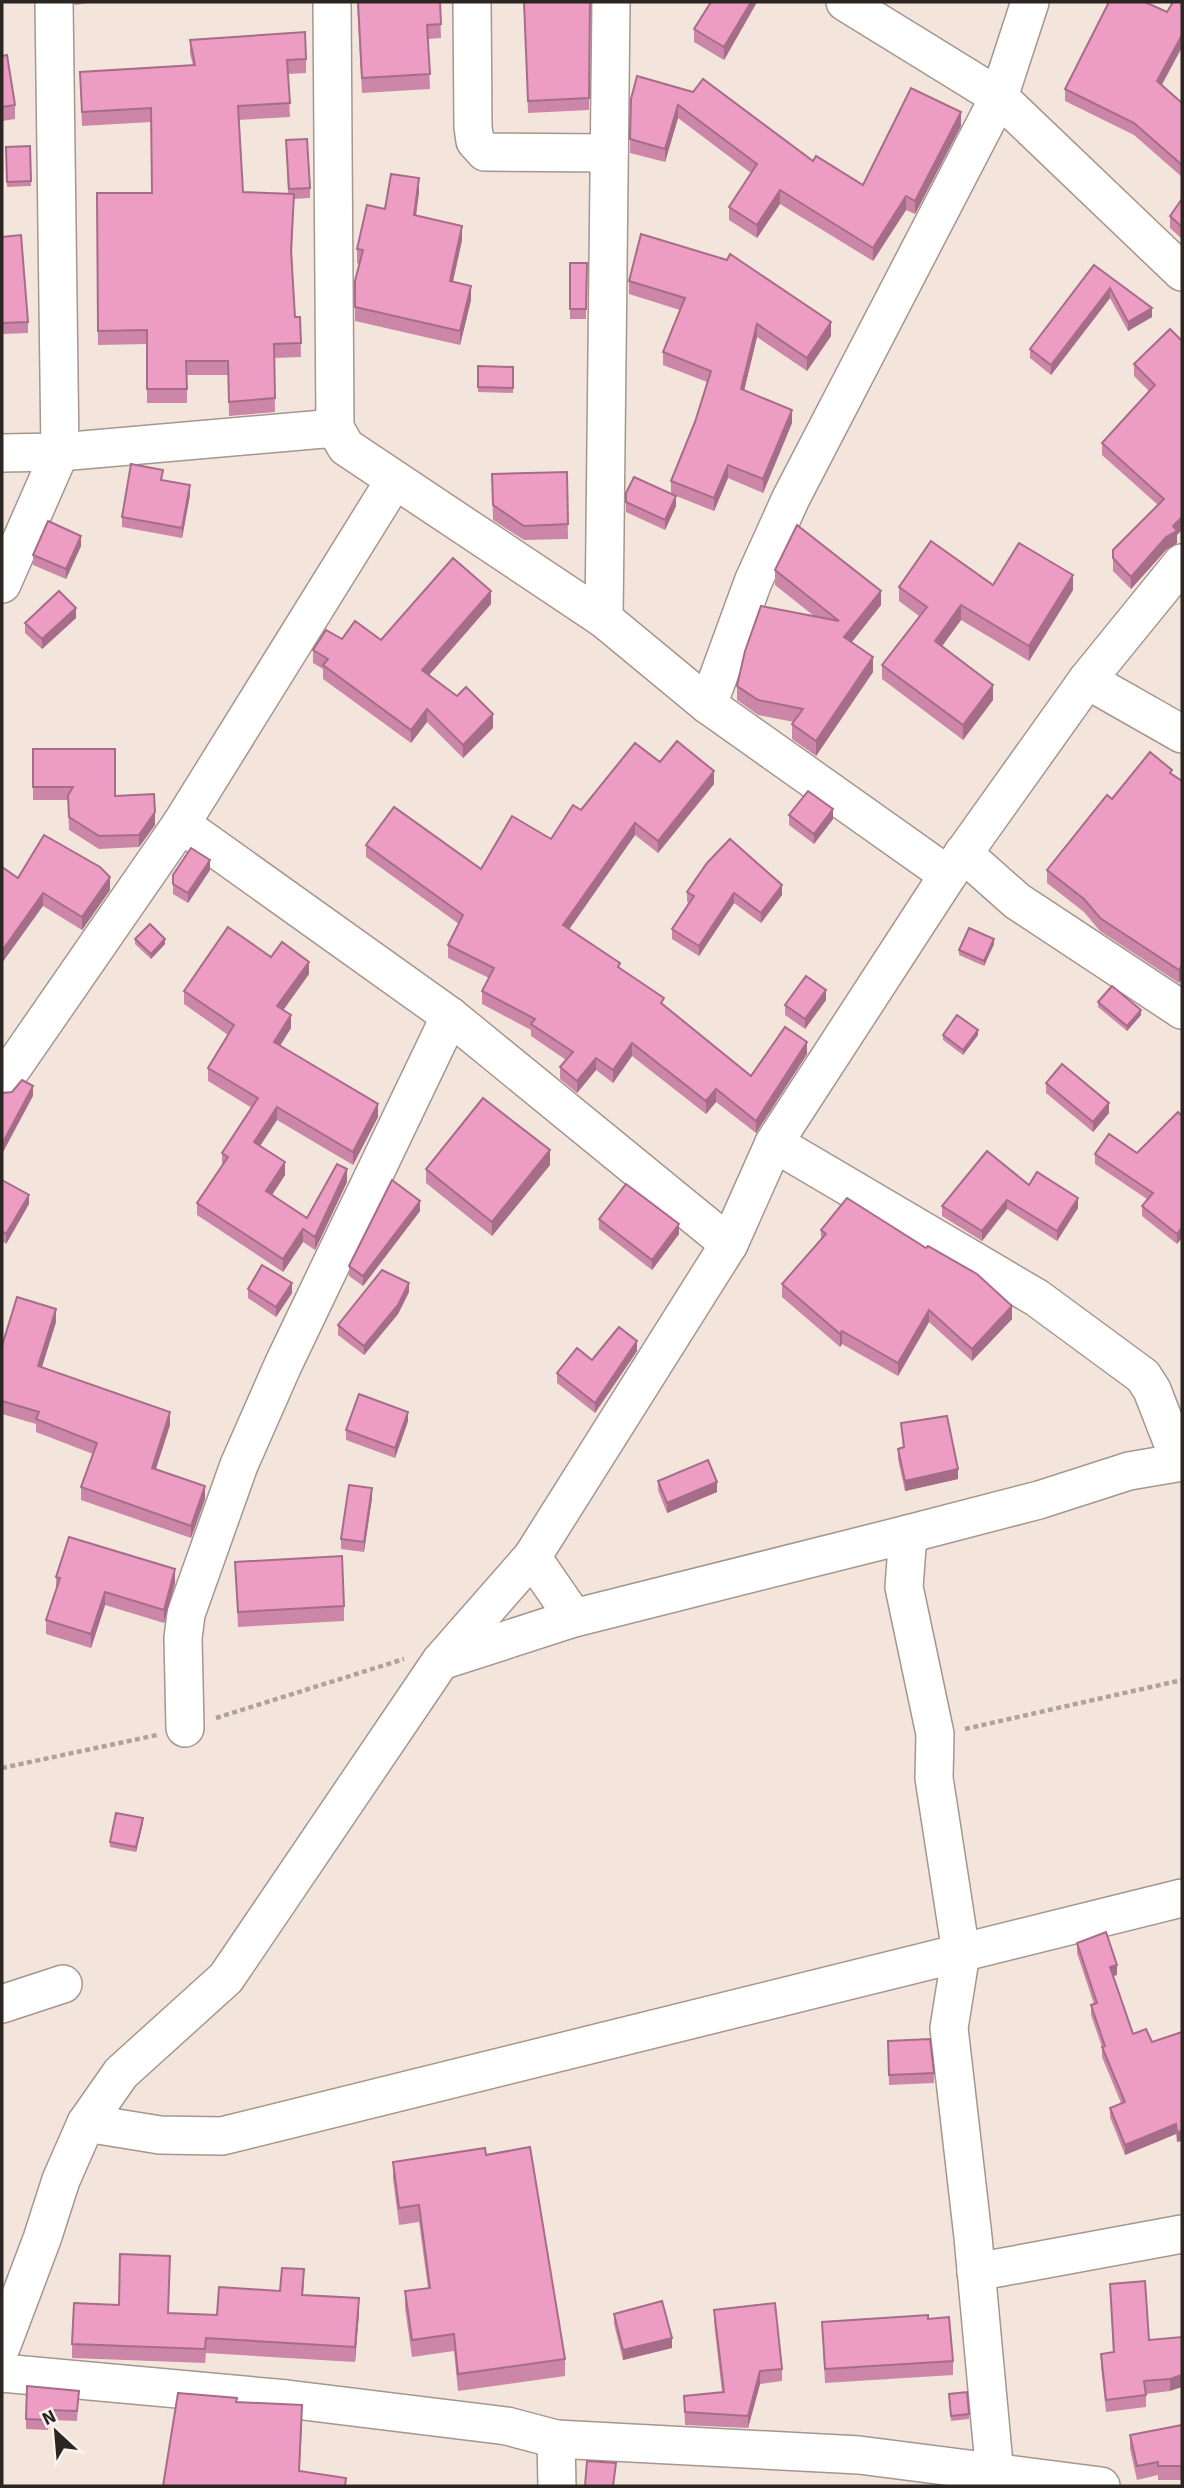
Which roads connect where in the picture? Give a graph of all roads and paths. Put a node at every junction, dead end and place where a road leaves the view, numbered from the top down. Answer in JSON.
{"nodes":[{"id":1,"x":54,"y":2,"type":"edge"},
{"id":2,"x":332,"y":2,"type":"edge"},
{"id":3,"x":472,"y":2,"type":"edge"},
{"id":4,"x":611,"y":2,"type":"edge"},
{"id":5,"x":845,"y":2,"type":"edge"},
{"id":6,"x":1030,"y":2,"type":"edge"},
{"id":7,"x":999,"y":97,"type":"junction"},
{"id":8,"x":609,"y":153,"type":"junction"},
{"id":9,"x":1182,"y":272,"type":"edge"},
{"id":10,"x":335,"y":428,"type":"junction"},
{"id":11,"x":61,"y":452,"type":"junction"},
{"id":12,"x":2,"y":453,"type":"edge"},
{"id":13,"x":394,"y":481,"type":"junction"},
{"id":14,"x":1182,"y":563,"type":"edge"},
{"id":15,"x":2,"y":584,"type":"edge"},
{"id":16,"x":604,"y":619,"type":"junction"},
{"id":17,"x":1087,"y":680,"type":"junction"},
{"id":18,"x":708,"y":705,"type":"junction"},
{"id":19,"x":1182,"y":734,"type":"edge"},
{"id":20,"x":181,"y":824,"type":"junction"},
{"id":21,"x":955,"y":864,"type":"junction"},
{"id":22,"x":1182,"y":1010,"type":"edge"},
{"id":23,"x":450,"y":1016,"type":"junction"},
{"id":24,"x":2,"y":1083,"type":"edge"},
{"id":25,"x":774,"y":1143,"type":"junction"},
{"id":26,"x":729,"y":1244,"type":"junction"},
{"id":27,"x":1181,"y":1462,"type":"edge"},
{"id":28,"x":908,"y":1534,"type":"junction"},
{"id":29,"x":532,"y":1557,"type":"junction"},
{"id":30,"x":574,"y":1618,"type":"junction"},
{"id":31,"x":440,"y":1662,"type":"junction"},
{"id":32,"x":1182,"y":1680,"type":"edge"},
{"id":33,"x":185,"y":1728,"type":"junction"},
{"id":34,"x":935,"y":1734,"type":"junction"},
{"id":35,"x":2,"y":1768,"type":"edge"},
{"id":36,"x":1182,"y":1898,"type":"edge"},
{"id":37,"x":961,"y":1953,"type":"junction"},
{"id":38,"x":63,"y":1984,"type":"dead end"},
{"id":39,"x":2,"y":2004,"type":"edge"},
{"id":40,"x":86,"y":2123,"type":"junction"},
{"id":41,"x":1182,"y":2234,"type":"edge"},
{"id":42,"x":976,"y":2272,"type":"junction"},
{"id":43,"x":2,"y":2345,"type":"edge"},
{"id":44,"x":2,"y":2373,"type":"edge"},
{"id":45,"x":556,"y":2439,"type":"junction"},
{"id":46,"x":995,"y":2479,"type":"edge"},
{"id":47,"x":557,"y":2486,"type":"edge"},
{"id":48,"x":1101,"y":2486,"type":"edge"}],
"edges":[{"from":1,"to":11,"type":"street"},
{"from":2,"to":10,"type":"street"},
{"from":3,"to":8,"type":"street"},
{"from":4,"to":8,"type":"street"},
{"from":5,"to":7,"type":"street"},
{"from":6,"to":7,"type":"street"},
{"from":7,"to":9,"type":"street"},
{"from":7,"to":18,"type":"street"},
{"from":8,"to":16,"type":"street"},
{"from":10,"to":11,"type":"street"},
{"from":10,"to":13,"type":"street"},
{"from":11,"to":12,"type":"street"},
{"from":11,"to":15,"type":"street"},
{"from":13,"to":16,"type":"street"},
{"from":13,"to":20,"type":"street"},
{"from":14,"to":17,"type":"street"},
{"from":16,"to":18,"type":"street"},
{"from":17,"to":19,"type":"street"},
{"from":17,"to":21,"type":"street"},
{"from":18,"to":21,"type":"street"},
{"from":20,"to":23,"type":"street"},
{"from":20,"to":24,"type":"street"},
{"from":21,"to":22,"type":"street"},
{"from":21,"to":25,"type":"street"},
{"from":23,"to":26,"type":"street"},
{"from":23,"to":33,"type":"street"},
{"from":25,"to":26,"type":"street"},
{"from":25,"to":27,"type":"street"},
{"from":26,"to":29,"type":"street"},
{"from":27,"to":28,"type":"street"},
{"from":28,"to":30,"type":"street"},
{"from":28,"to":34,"type":"street"},
{"from":29,"to":30,"type":"street"},
{"from":29,"to":31,"type":"street"},
{"from":30,"to":31,"type":"street"},
{"from":31,"to":33,"type":"path"},
{"from":31,"to":40,"type":"street"},
{"from":32,"to":34,"type":"path"},
{"from":33,"to":35,"type":"path"},
{"from":34,"to":37,"type":"street"},
{"from":36,"to":37,"type":"street"},
{"from":37,"to":40,"type":"street"},
{"from":37,"to":42,"type":"street"},
{"from":38,"to":39,"type":"street"},
{"from":40,"to":43,"type":"street"},
{"from":41,"to":42,"type":"street"},
{"from":42,"to":46,"type":"street"},
{"from":44,"to":45,"type":"street"},
{"from":45,"to":46,"type":"street"},
{"from":45,"to":47,"type":"street"},
{"from":46,"to":48,"type":"street"}]}
